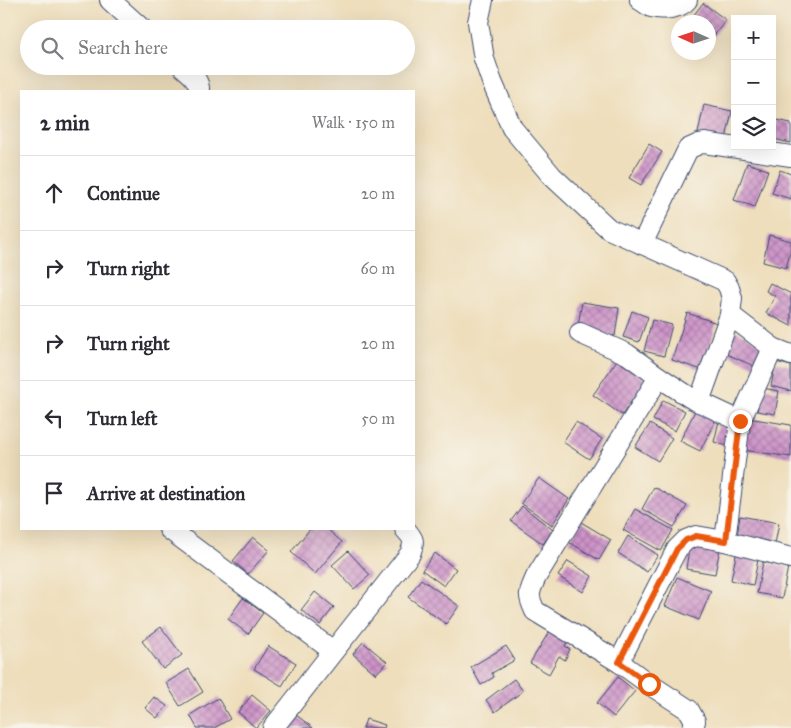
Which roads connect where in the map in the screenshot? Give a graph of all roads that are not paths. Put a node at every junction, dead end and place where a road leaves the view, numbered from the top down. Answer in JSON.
{"nodes":[{"id":1,"x":110,"y":0,"type":"edge"},
{"id":2,"x":483,"y":0,"type":"edge"},
{"id":3,"x":640,"y":0,"type":"edge"},
{"id":4,"x":686,"y":0,"type":"edge"},
{"id":5,"x":132,"y":20,"type":"edge"},
{"id":6,"x":192,"y":75,"type":"edge"},
{"id":7,"x":199,"y":90,"type":"edge"},
{"id":8,"x":791,"y":156,"type":"edge"},
{"id":9,"x":642,"y":244,"type":"junction"},
{"id":10,"x":730,"y":315,"type":"junction"},
{"id":11,"x":580,"y":333,"type":"dead end"},
{"id":12,"x":782,"y":351,"type":"edge"},
{"id":13,"x":659,"y":377,"type":"junction"},
{"id":14,"x":699,"y":402,"type":"junction"},
{"id":15,"x":740,"y":421,"type":"junction"},
{"id":16,"x":170,"y":530,"type":"edge"},
{"id":17,"x":406,"y":530,"type":"edge"},
{"id":18,"x":726,"y":541,"type":"junction"},
{"id":19,"x":791,"y":558,"type":"edge"},
{"id":20,"x":333,"y":651,"type":"junction"},
{"id":21,"x":619,"y":662,"type":"junction"},
{"id":22,"x":272,"y":728,"type":"edge"},
{"id":23,"x":693,"y":728,"type":"edge"}],
"edges":[{"from":1,"to":5,"type":"street"},
{"from":2,"to":9,"type":"street"},
{"from":3,"to":4,"type":"street"},
{"from":6,"to":7,"type":"street"},
{"from":8,"to":9,"type":"street"},
{"from":9,"to":10,"type":"street"},
{"from":10,"to":12,"type":"street"},
{"from":10,"to":14,"type":"street"},
{"from":11,"to":13,"type":"street"},
{"from":12,"to":15,"type":"street"},
{"from":13,"to":14,"type":"street"},
{"from":13,"to":21,"type":"street"},
{"from":14,"to":15,"type":"street"},
{"from":15,"to":18,"type":"street"},
{"from":16,"to":20,"type":"street"},
{"from":17,"to":20,"type":"street"},
{"from":18,"to":19,"type":"street"},
{"from":18,"to":21,"type":"street"},
{"from":20,"to":22,"type":"street"},
{"from":21,"to":23,"type":"street"}]}
